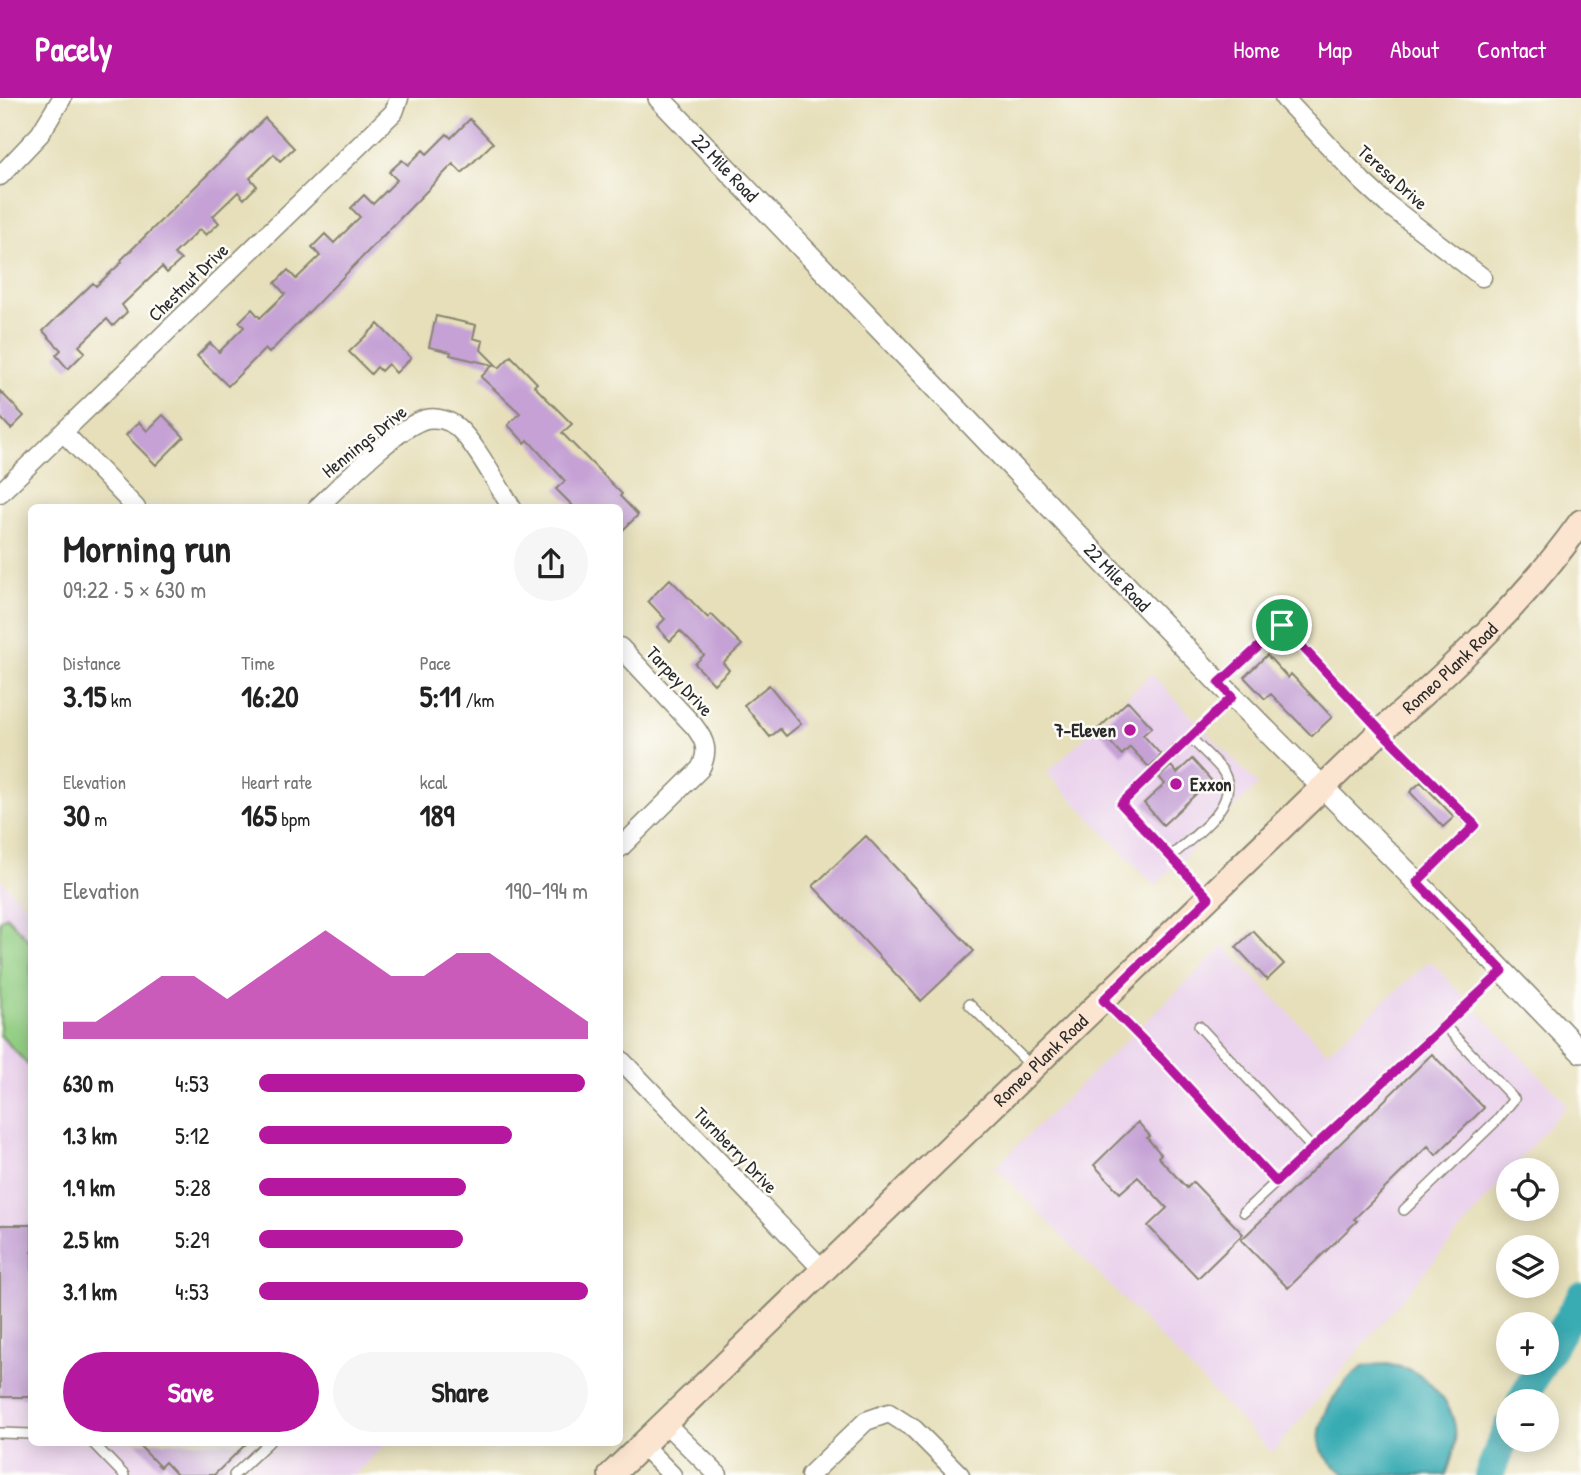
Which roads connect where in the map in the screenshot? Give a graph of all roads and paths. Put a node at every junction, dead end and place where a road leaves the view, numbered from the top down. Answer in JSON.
{"nodes":[{"id":1,"x":62,"y":98,"type":"edge"},
{"id":2,"x":399,"y":98,"type":"edge"},
{"id":3,"x":659,"y":98,"type":"edge"},
{"id":4,"x":1284,"y":98,"type":"edge"},
{"id":5,"x":0,"y":176,"type":"edge"},
{"id":6,"x":1482,"y":277,"type":"dead end"},
{"id":7,"x":63,"y":432,"type":"junction"},
{"id":8,"x":0,"y":493,"type":"edge"},
{"id":9,"x":132,"y":504,"type":"edge"},
{"id":10,"x":321,"y":504,"type":"edge"},
{"id":11,"x":509,"y":504,"type":"edge"},
{"id":12,"x":1581,"y":522,"type":"edge"},
{"id":13,"x":623,"y":650,"type":"edge"},
{"id":14,"x":1226,"y":690,"type":"junction"},
{"id":15,"x":1381,"y":731,"type":"junction"},
{"id":16,"x":1191,"y":738,"type":"junction"},
{"id":17,"x":1323,"y":788,"type":"junction"},
{"id":18,"x":623,"y":845,"type":"edge"},
{"id":19,"x":1171,"y":858,"type":"junction"},
{"id":20,"x":1417,"y":882,"type":"junction"},
{"id":21,"x":1209,"y":898,"type":"junction"},
{"id":22,"x":1503,"y":971,"type":"junction"},
{"id":23,"x":1103,"y":1000,"type":"junction"},
{"id":24,"x":969,"y":1004,"type":"dead end"},
{"id":25,"x":1444,"y":1025,"type":"junction"},
{"id":26,"x":1199,"y":1026,"type":"dead end"},
{"id":27,"x":1578,"y":1049,"type":"edge"},
{"id":28,"x":623,"y":1062,"type":"edge"},
{"id":29,"x":1032,"y":1068,"type":"junction"},
{"id":30,"x":1312,"y":1148,"type":"junction"},
{"id":31,"x":1276,"y":1182,"type":"junction"},
{"id":32,"x":1404,"y":1210,"type":"dead end"},
{"id":33,"x":1244,"y":1212,"type":"dead end"},
{"id":34,"x":823,"y":1270,"type":"junction"},
{"id":35,"x":665,"y":1423,"type":"junction"},
{"id":36,"x":0,"y":1433,"type":"edge"},
{"id":37,"x":28,"y":1434,"type":"edge"},
{"id":38,"x":642,"y":1445,"type":"junction"},
{"id":39,"x":96,"y":1446,"type":"edge"},
{"id":40,"x":265,"y":1446,"type":"edge"},
{"id":41,"x":124,"y":1475,"type":"edge"},
{"id":42,"x":234,"y":1475,"type":"edge"},
{"id":43,"x":611,"y":1475,"type":"edge"},
{"id":44,"x":672,"y":1475,"type":"edge"},
{"id":45,"x":718,"y":1475,"type":"edge"},
{"id":46,"x":810,"y":1475,"type":"edge"},
{"id":47,"x":960,"y":1475,"type":"edge"}],
"edges":[{"from":1,"to":5,"type":"street"},
{"from":2,"to":7,"type":"street","name":"Chestnut Drive"},
{"from":3,"to":14,"type":"street","name":"22 Mile Road"},
{"from":4,"to":6,"type":"street","name":"Teresa Drive"},
{"from":7,"to":8,"type":"street","name":"Chestnut Drive"},
{"from":7,"to":9,"type":"street"},
{"from":10,"to":11,"type":"street","name":"Hennings Drive"},
{"from":12,"to":15,"type":"main road","name":"Romeo Plank Road"},
{"from":13,"to":18,"type":"street","name":"Tarpey Drive"},
{"from":14,"to":15,"type":"lane"},
{"from":14,"to":16,"type":"lane"},
{"from":14,"to":17,"type":"street","name":"22 Mile Road"},
{"from":15,"to":17,"type":"main road","name":"Romeo Plank Road"},
{"from":15,"to":20,"type":"lane"},
{"from":16,"to":19,"type":"lane"},
{"from":16,"to":19,"type":"lane"},
{"from":17,"to":20,"type":"street","name":"22 Mile Road"},
{"from":17,"to":21,"type":"main road","name":"Romeo Plank Road"},
{"from":19,"to":21,"type":"lane"},
{"from":20,"to":22,"type":"street","name":"22 Mile Road"},
{"from":21,"to":23,"type":"main road","name":"Romeo Plank Road"},
{"from":22,"to":25,"type":"lane"},
{"from":22,"to":27,"type":"street","name":"22 Mile Road"},
{"from":23,"to":29,"type":"main road","name":"Romeo Plank Road"},
{"from":23,"to":31,"type":"lane"},
{"from":24,"to":29,"type":"lane"},
{"from":25,"to":30,"type":"lane"},
{"from":25,"to":32,"type":"lane"},
{"from":26,"to":30,"type":"lane"},
{"from":28,"to":34,"type":"street","name":"Turnberry Drive"},
{"from":29,"to":34,"type":"main road","name":"Romeo Plank Road"},
{"from":30,"to":31,"type":"lane"},
{"from":31,"to":33,"type":"lane"},
{"from":34,"to":35,"type":"main road","name":"Romeo Plank Road"},
{"from":35,"to":38,"type":"main road","name":"Romeo Plank Road"},
{"from":35,"to":45,"type":"street"},
{"from":36,"to":37,"type":"lane"},
{"from":38,"to":43,"type":"main road","name":"Romeo Plank Road"},
{"from":38,"to":44,"type":"street"},
{"from":39,"to":41,"type":"lane"},
{"from":40,"to":42,"type":"lane"},
{"from":46,"to":47,"type":"street"}]}
